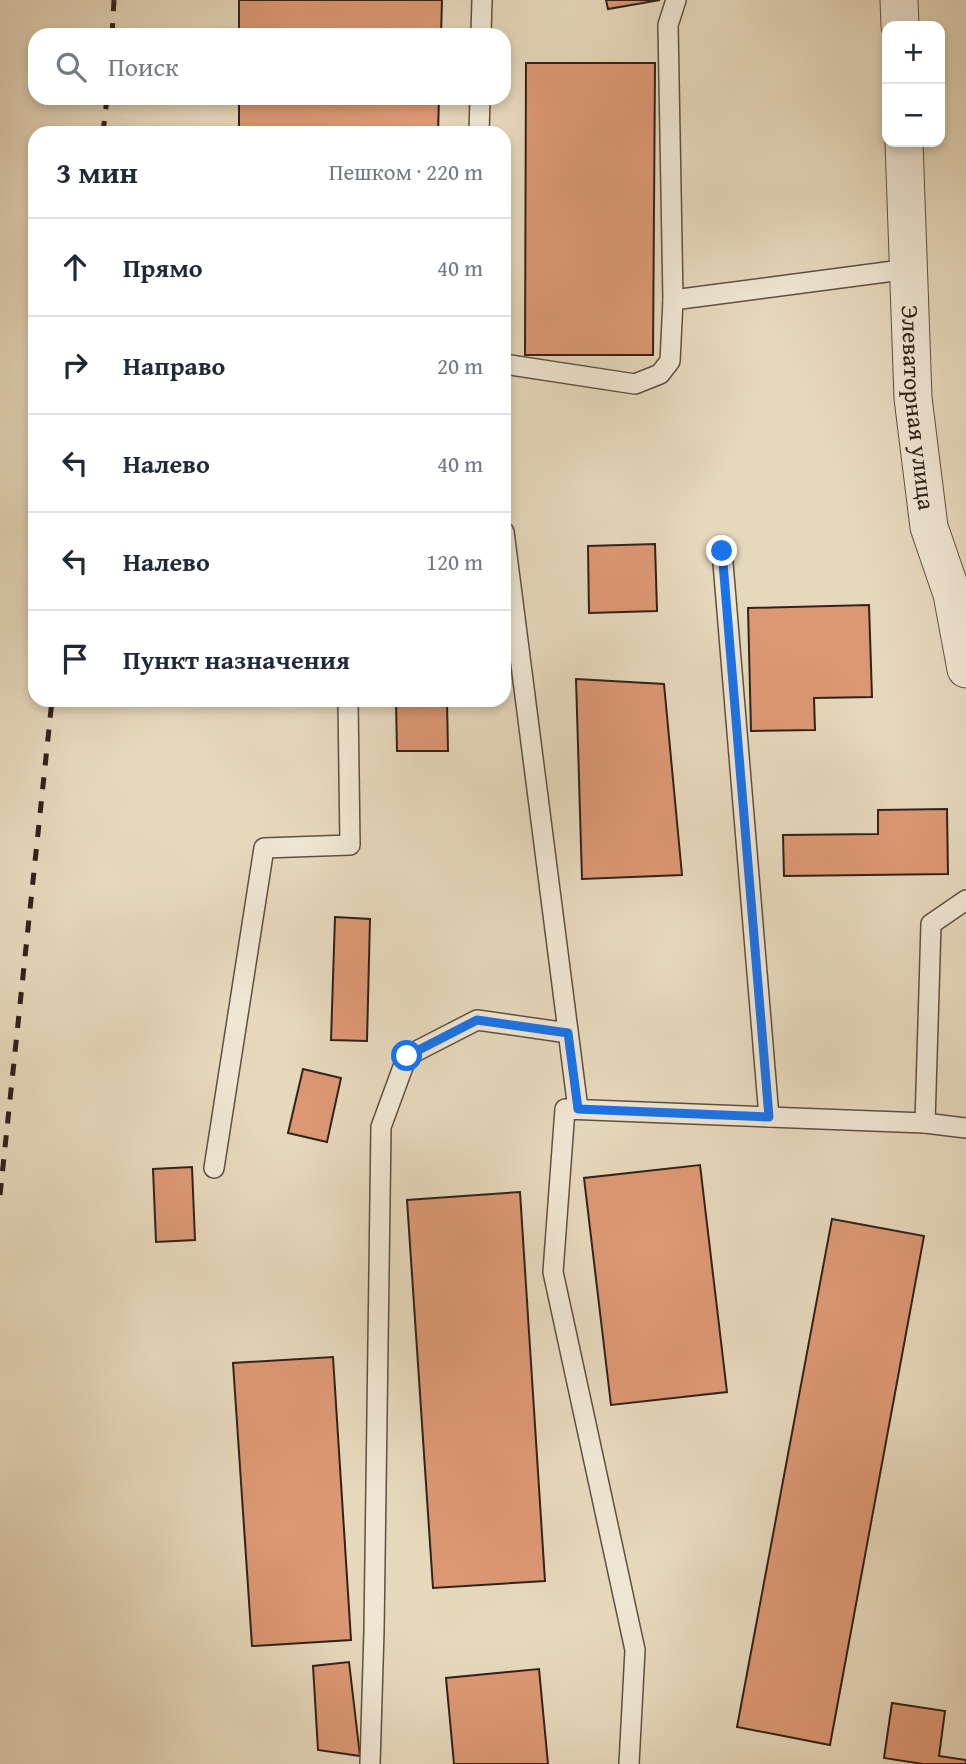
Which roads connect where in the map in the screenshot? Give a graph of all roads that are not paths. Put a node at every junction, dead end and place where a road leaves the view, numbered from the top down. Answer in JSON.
{"nodes":[{"id":1,"x":482,"y":0,"type":"edge"},
{"id":2,"x":676,"y":0,"type":"edge"},
{"id":3,"x":899,"y":0,"type":"edge"},
{"id":4,"x":900,"y":21,"type":"edge"},
{"id":5,"x":481,"y":28,"type":"edge"},
{"id":6,"x":480,"y":105,"type":"edge"},
{"id":7,"x":480,"y":126,"type":"edge"},
{"id":8,"x":904,"y":147,"type":"edge"},
{"id":9,"x":909,"y":269,"type":"junction"},
{"id":10,"x":673,"y":300,"type":"junction"},
{"id":11,"x":511,"y":365,"type":"edge"},
{"id":12,"x":722,"y":551,"type":"dead end"},
{"id":13,"x":511,"y":587,"type":"edge"},
{"id":14,"x":966,"y":669,"type":"edge"},
{"id":15,"x":348,"y":707,"type":"edge"},
{"id":16,"x":966,"y":900,"type":"edge"},
{"id":17,"x":568,"y":1033,"type":"junction"},
{"id":18,"x":578,"y":1109,"type":"junction"},
{"id":19,"x":769,"y":1117,"type":"junction"},
{"id":20,"x":925,"y":1123,"type":"junction"},
{"id":21,"x":966,"y":1128,"type":"edge"},
{"id":22,"x":214,"y":1168,"type":"dead end"},
{"id":23,"x":370,"y":1764,"type":"edge"},
{"id":24,"x":629,"y":1764,"type":"edge"}],
"edges":[{"from":1,"to":5,"type":"lane"},
{"from":2,"to":10,"type":"lane"},
{"from":3,"to":4,"type":"street"},
{"from":6,"to":7,"type":"lane"},
{"from":8,"to":9,"type":"street","name":"Элеваторная улица"},
{"from":9,"to":10,"type":"lane"},
{"from":9,"to":14,"type":"street","name":"Элеваторная улица"},
{"from":10,"to":11,"type":"lane"},
{"from":12,"to":19,"type":"lane"},
{"from":13,"to":17,"type":"lane"},
{"from":15,"to":22,"type":"lane"},
{"from":16,"to":20,"type":"lane"},
{"from":17,"to":18,"type":"lane"},
{"from":17,"to":23,"type":"lane"},
{"from":18,"to":19,"type":"lane"},
{"from":18,"to":24,"type":"lane"},
{"from":19,"to":20,"type":"lane"},
{"from":20,"to":21,"type":"lane"}]}
